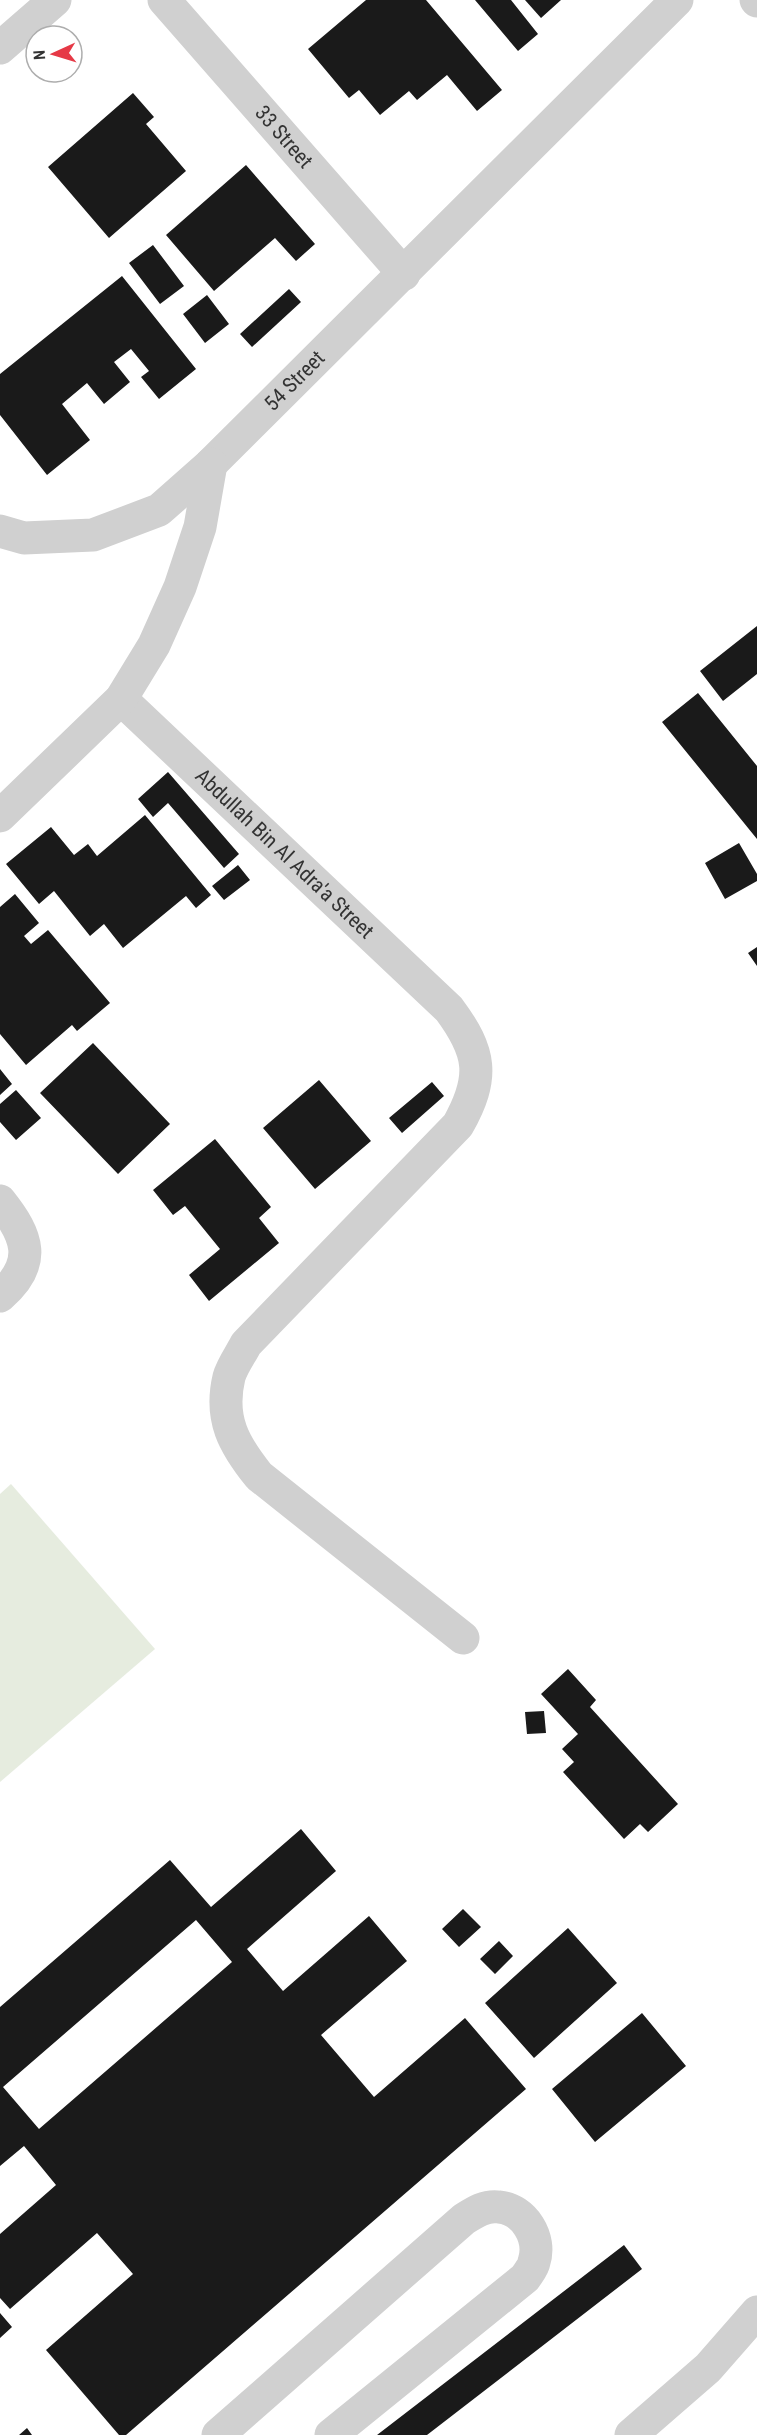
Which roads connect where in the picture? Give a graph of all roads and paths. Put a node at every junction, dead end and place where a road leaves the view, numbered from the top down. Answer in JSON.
{"nodes":[{"id":1,"x":55,"y":0,"type":"edge"},
{"id":2,"x":164,"y":0,"type":"edge"},
{"id":3,"x":677,"y":0,"type":"edge"},
{"id":4,"x":0,"y":48,"type":"edge"},
{"id":5,"x":404,"y":274,"type":"junction"},
{"id":6,"x":211,"y":464,"type":"junction"},
{"id":7,"x":0,"y":531,"type":"edge"},
{"id":8,"x":121,"y":699,"type":"junction"},
{"id":9,"x":0,"y":816,"type":"edge"},
{"id":10,"x":7,"y":1209,"type":"edge"},
{"id":11,"x":0,"y":1296,"type":"edge"},
{"id":12,"x":463,"y":1638,"type":"dead end"},
{"id":13,"x":757,"y":2312,"type":"edge"},
{"id":14,"x":218,"y":2435,"type":"edge"},
{"id":15,"x":331,"y":2435,"type":"edge"},
{"id":16,"x":631,"y":2435,"type":"edge"}],
"edges":[{"from":1,"to":4,"type":"street"},
{"from":2,"to":5,"type":"street","name":"33 Street"},
{"from":3,"to":5,"type":"street","name":"54 Street"},
{"from":5,"to":6,"type":"street","name":"54 Street"},
{"from":6,"to":7,"type":"street","name":"54 Street"},
{"from":6,"to":8,"type":"street"},
{"from":8,"to":9,"type":"street"},
{"from":8,"to":12,"type":"street","name":"Abdullah Bin Al Adra'a Street"},
{"from":10,"to":11,"type":"street"},
{"from":13,"to":16,"type":"street"},
{"from":14,"to":15,"type":"street"}]}
